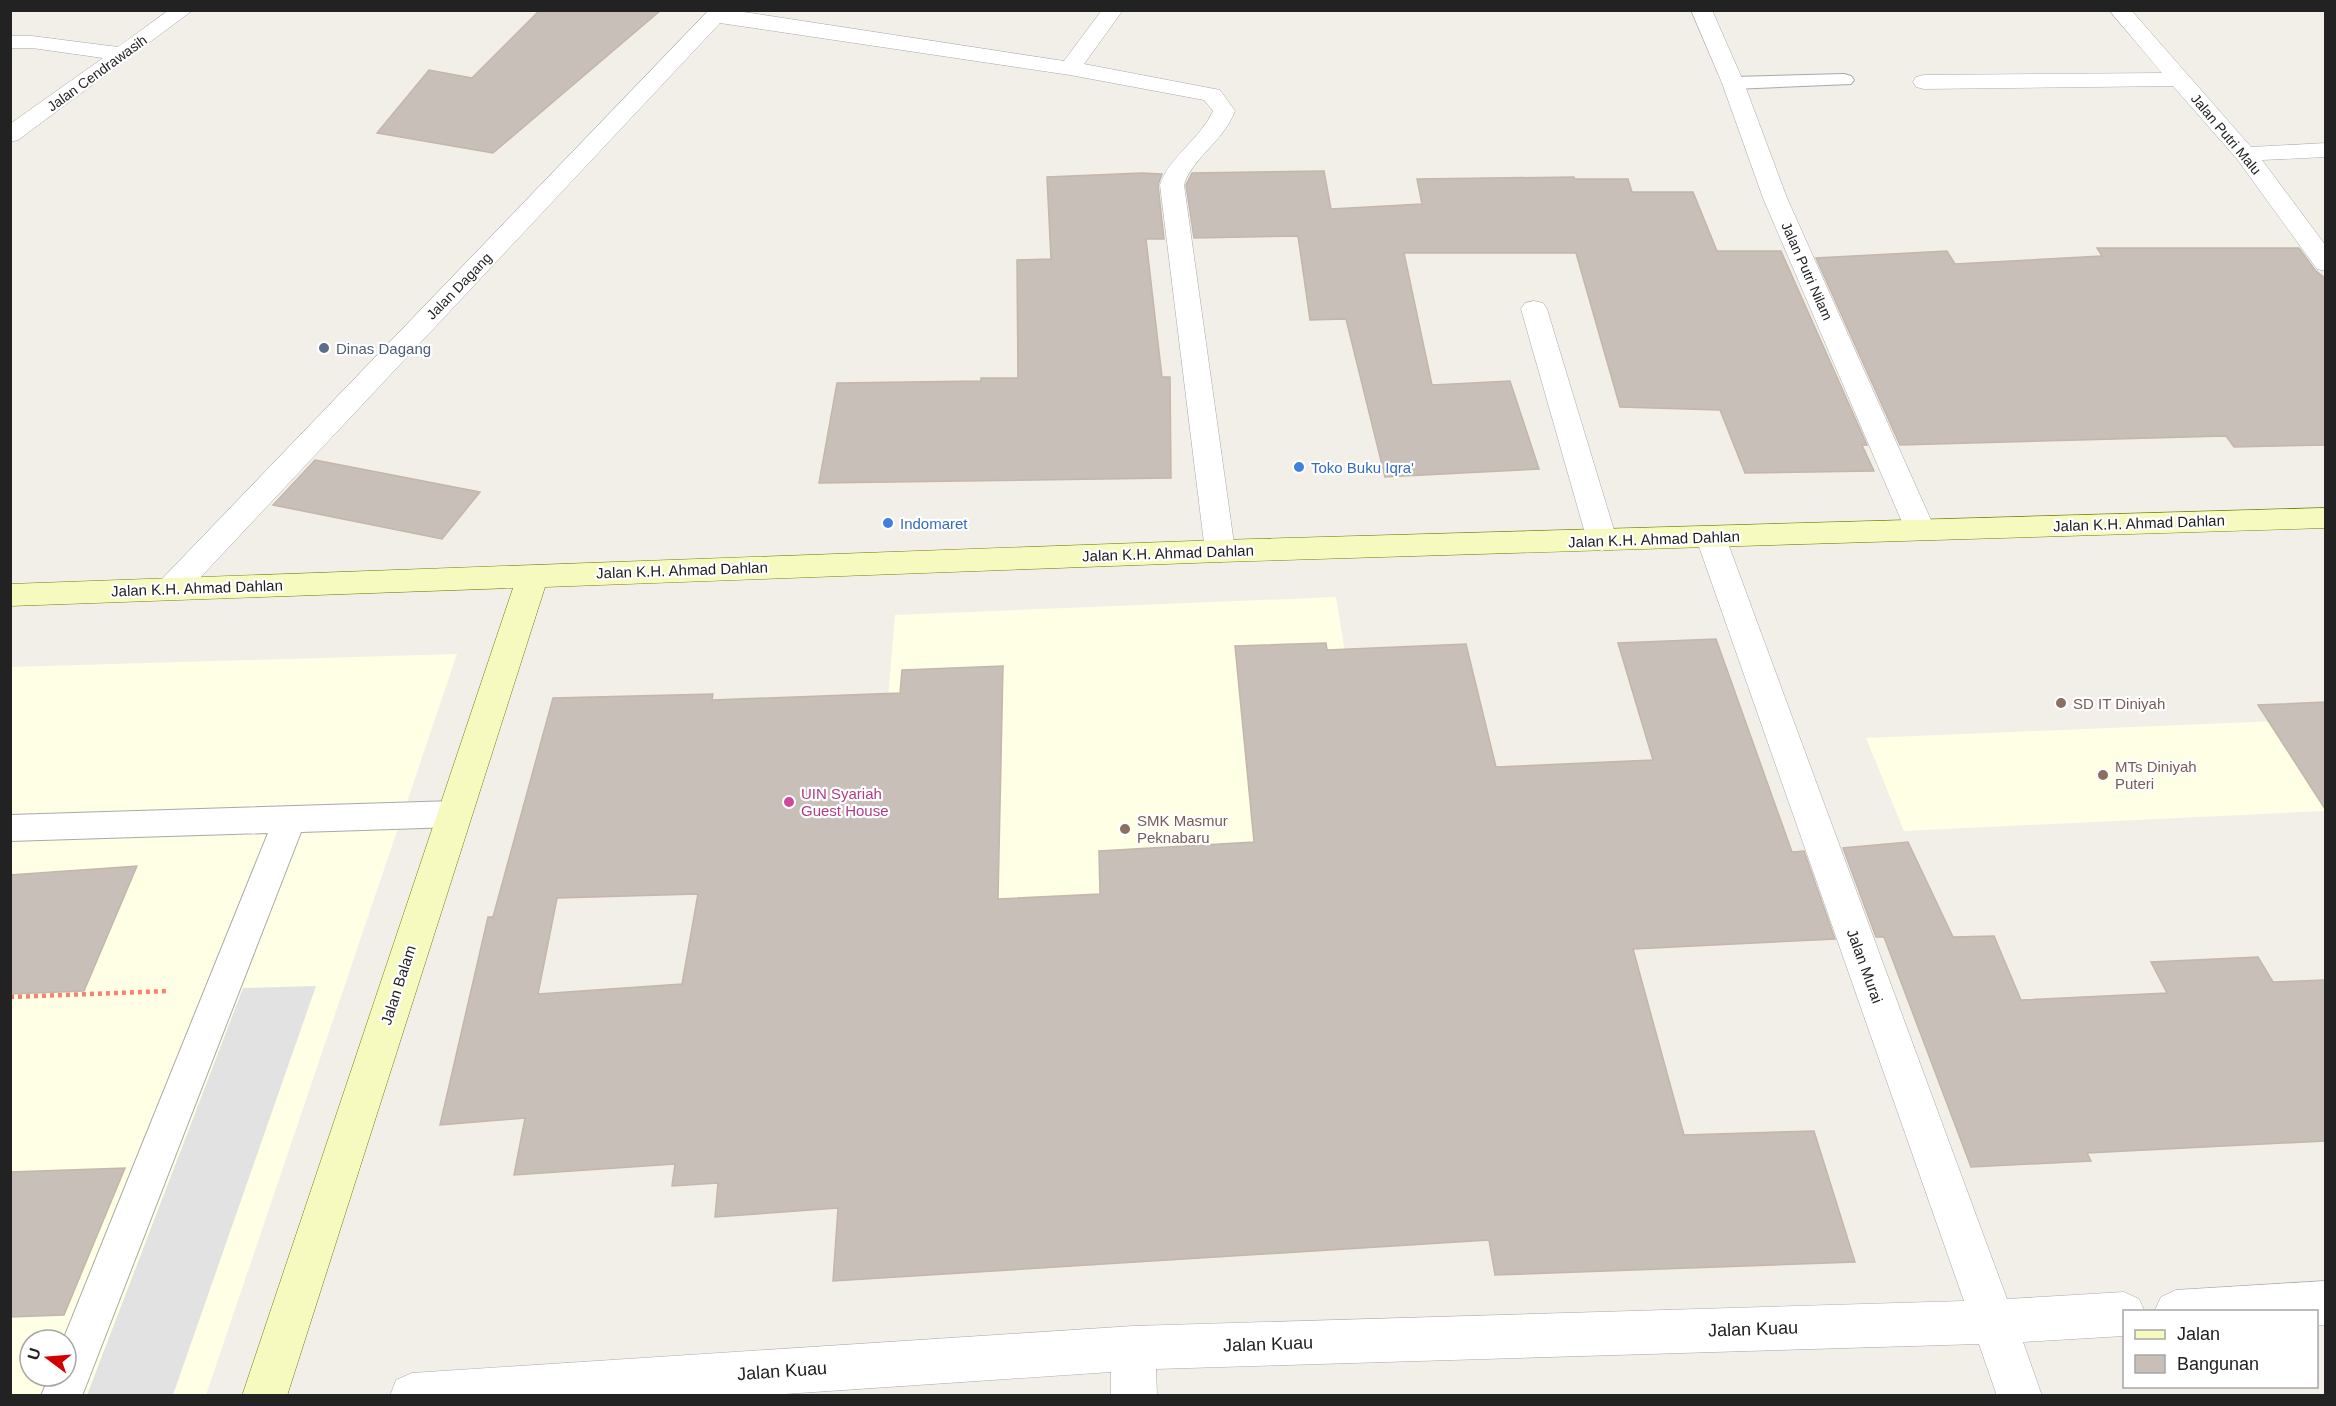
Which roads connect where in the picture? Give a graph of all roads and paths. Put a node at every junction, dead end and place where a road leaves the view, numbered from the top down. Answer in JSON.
{"nodes":[{"id":1,"x":183,"y":10,"type":"edge"},
{"id":2,"x":1113,"y":10,"type":"edge"},
{"id":3,"x":1701,"y":10,"type":"edge"},
{"id":4,"x":2119,"y":10,"type":"edge"},
{"id":5,"x":718,"y":13,"type":"edge"},
{"id":6,"x":10,"y":42,"type":"edge"},
{"id":7,"x":123,"y":54,"type":"junction"},
{"id":8,"x":1070,"y":68,"type":"junction"},
{"id":9,"x":2178,"y":79,"type":"junction"},
{"id":10,"x":1844,"y":80,"type":"dead end"},
{"id":11,"x":1924,"y":82,"type":"dead end"},
{"id":12,"x":1733,"y":83,"type":"junction"},
{"id":13,"x":10,"y":135,"type":"edge"},
{"id":14,"x":2325,"y":150,"type":"edge"},
{"id":15,"x":2245,"y":154,"type":"junction"},
{"id":16,"x":2325,"y":264,"type":"edge"},
{"id":17,"x":1534,"y":309,"type":"dead end"},
{"id":18,"x":2325,"y":518,"type":"edge"},
{"id":19,"x":1920,"y":529,"type":"junction"},
{"id":20,"x":1711,"y":538,"type":"junction"},
{"id":21,"x":1602,"y":540,"type":"junction"},
{"id":22,"x":1220,"y":551,"type":"junction"},
{"id":23,"x":533,"y":576,"type":"junction"},
{"id":24,"x":172,"y":588,"type":"junction"},
{"id":25,"x":10,"y":595,"type":"edge"},
{"id":26,"x":454,"y":814,"type":"junction"},
{"id":27,"x":290,"y":818,"type":"junction"},
{"id":28,"x":10,"y":828,"type":"edge"},
{"id":29,"x":222,"y":988,"type":"junction"},
{"id":30,"x":10,"y":997,"type":"edge"},
{"id":31,"x":2325,"y":1303,"type":"edge"},
{"id":32,"x":2195,"y":1310,"type":"edge"},
{"id":33,"x":2123,"y":1314,"type":"edge"},
{"id":34,"x":1994,"y":1322,"type":"junction"},
{"id":35,"x":1133,"y":1348,"type":"junction"},
{"id":36,"x":61,"y":1395,"type":"edge"},
{"id":37,"x":264,"y":1395,"type":"edge"},
{"id":38,"x":412,"y":1395,"type":"edge"},
{"id":39,"x":1134,"y":1395,"type":"edge"},
{"id":40,"x":2020,"y":1395,"type":"edge"}],
"edges":[{"from":1,"to":7,"type":"street","name":"Jalan Cendrawasih"},
{"from":2,"to":8,"type":"street"},
{"from":3,"to":12,"type":"street","name":"Jalan Putri Nilam"},
{"from":4,"to":9,"type":"street","name":"Jalan Putri Malu"},
{"from":5,"to":8,"type":"street"},
{"from":5,"to":24,"type":"street","name":"Jalan Dagang"},
{"from":6,"to":7,"type":"street"},
{"from":7,"to":13,"type":"street","name":"Jalan Cendrawasih"},
{"from":8,"to":22,"type":"street"},
{"from":9,"to":11,"type":"street"},
{"from":9,"to":15,"type":"street","name":"Jalan Putri Malu"},
{"from":10,"to":12,"type":"lane"},
{"from":12,"to":19,"type":"street","name":"Jalan Putri Nilam"},
{"from":14,"to":15,"type":"street"},
{"from":15,"to":16,"type":"street","name":"Jalan Putri Malu"},
{"from":17,"to":21,"type":"street"},
{"from":18,"to":19,"type":"main road","name":"Jalan K.H. Ahmad Dahlan"},
{"from":19,"to":20,"type":"main road","name":"Jalan K.H. Ahmad Dahlan"},
{"from":20,"to":21,"type":"main road","name":"Jalan K.H. Ahmad Dahlan"},
{"from":20,"to":34,"type":"street","name":"Jalan Murai"},
{"from":21,"to":22,"type":"main road","name":"Jalan K.H. Ahmad Dahlan"},
{"from":22,"to":23,"type":"main road","name":"Jalan K.H. Ahmad Dahlan"},
{"from":23,"to":24,"type":"main road","name":"Jalan K.H. Ahmad Dahlan"},
{"from":23,"to":26,"type":"main road","name":"Jalan Balam"},
{"from":24,"to":25,"type":"main road","name":"Jalan K.H. Ahmad Dahlan"},
{"from":26,"to":27,"type":"lane"},
{"from":26,"to":37,"type":"main road","name":"Jalan Balam"},
{"from":27,"to":28,"type":"lane"},
{"from":27,"to":29,"type":"lane"},
{"from":29,"to":30,"type":"path"},
{"from":29,"to":36,"type":"lane"},
{"from":31,"to":32,"type":"street"},
{"from":33,"to":34,"type":"street","name":"Jalan Kuau"},
{"from":34,"to":35,"type":"street","name":"Jalan Kuau"},
{"from":34,"to":40,"type":"street","name":"Jalan Murai"},
{"from":35,"to":38,"type":"street","name":"Jalan Kuau"},
{"from":35,"to":39,"type":"street"}]}
